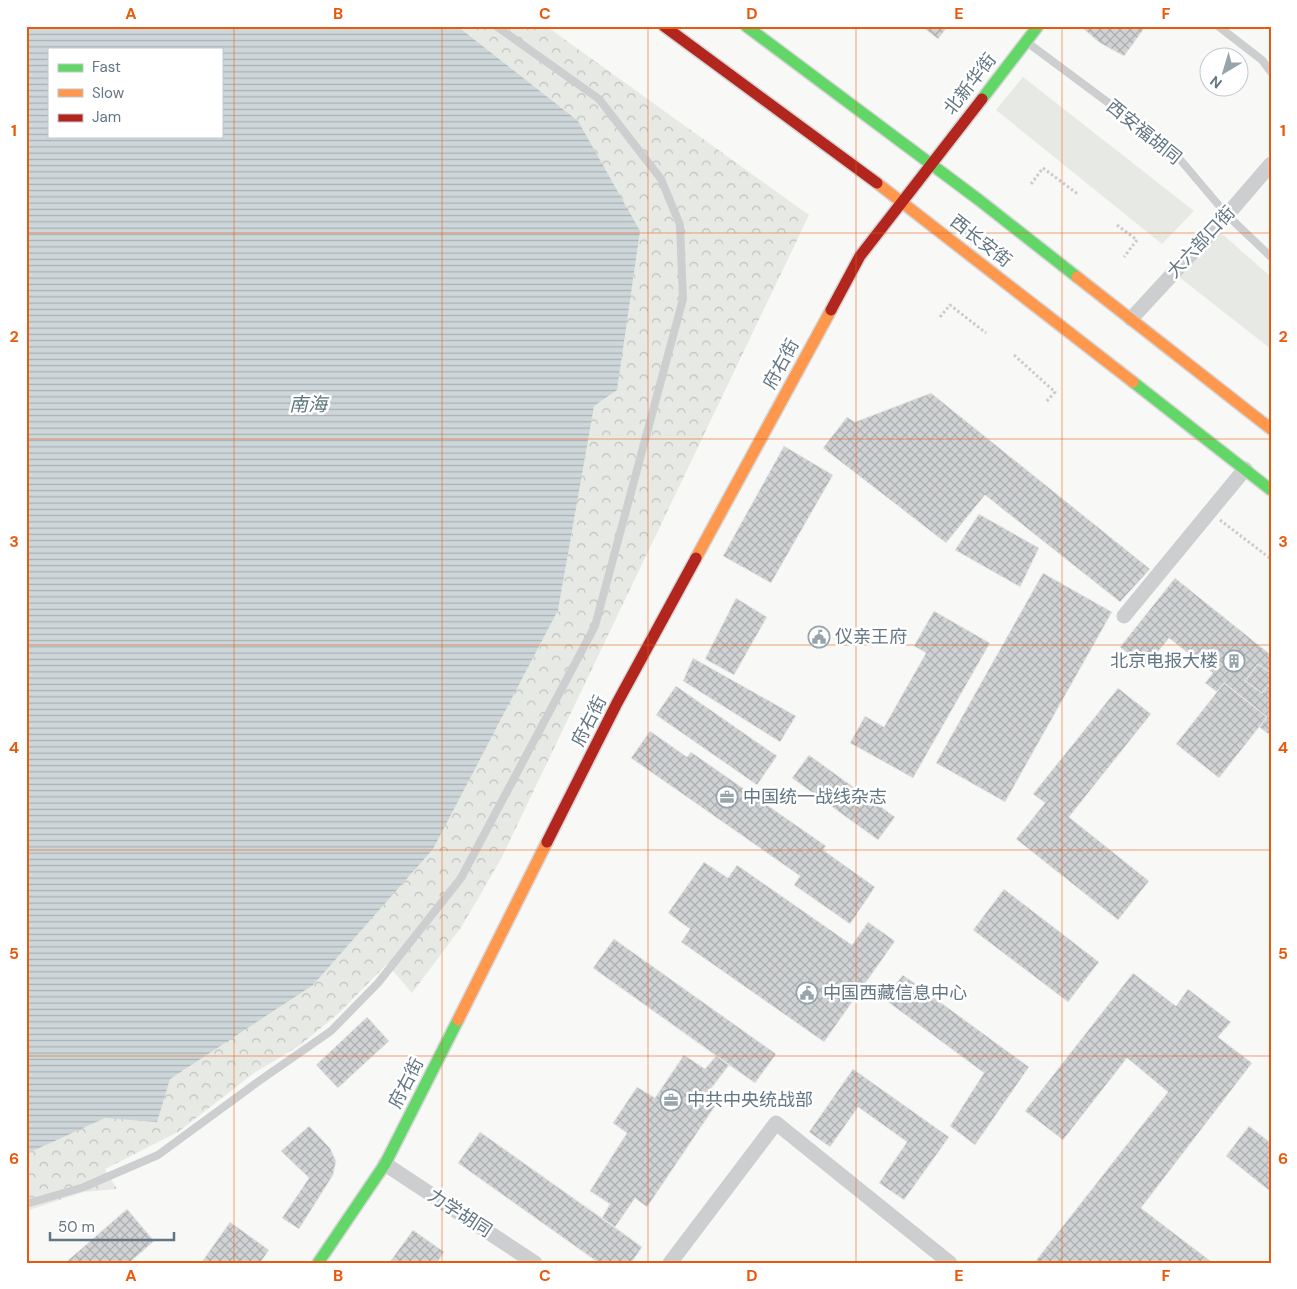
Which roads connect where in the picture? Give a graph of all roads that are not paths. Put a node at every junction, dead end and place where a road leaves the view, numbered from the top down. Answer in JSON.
{"nodes":[{"id":1,"x":496,"y":26,"type":"edge"},
{"id":2,"x":664,"y":26,"type":"edge"},
{"id":3,"x":746,"y":26,"type":"edge"},
{"id":4,"x":1218,"y":26,"type":"edge"},
{"id":5,"x":1030,"y":33,"type":"edge"},
{"id":6,"x":1271,"y":72,"type":"edge"},
{"id":7,"x":930,"y":163,"type":"junction"},
{"id":8,"x":1271,"y":164,"type":"edge"},
{"id":9,"x":902,"y":201,"type":"junction"},
{"id":10,"x":1228,"y":215,"type":"junction"},
{"id":11,"x":1271,"y":257,"type":"edge"},
{"id":12,"x":1131,"y":319,"type":"junction"},
{"id":13,"x":1271,"y":429,"type":"edge"},
{"id":14,"x":1245,"y":469,"type":"junction"},
{"id":15,"x":1271,"y":490,"type":"edge"},
{"id":16,"x":1124,"y":616,"type":"dead end"},
{"id":17,"x":385,"y":1164,"type":"junction"},
{"id":18,"x":26,"y":1204,"type":"edge"},
{"id":19,"x":318,"y":1263,"type":"edge"},
{"id":20,"x":535,"y":1263,"type":"edge"},
{"id":21,"x":670,"y":1263,"type":"edge"},
{"id":22,"x":950,"y":1263,"type":"edge"}],
"edges":[{"from":1,"to":18,"type":"lane"},
{"from":2,"to":9,"type":"main road","name":"西长安街"},
{"from":3,"to":7,"type":"main road","name":"西长安街"},
{"from":4,"to":6,"type":"lane"},
{"from":5,"to":7,"type":"main road","name":"北新华街"},
{"from":5,"to":10,"type":"lane","name":"西安福胡同"},
{"from":7,"to":9,"type":"main road","name":"北新华街"},
{"from":7,"to":12,"type":"main road","name":"西长安街"},
{"from":8,"to":10,"type":"street","name":"大六部口街"},
{"from":9,"to":14,"type":"main road","name":"西长安街"},
{"from":9,"to":17,"type":"main road","name":"府右街"},
{"from":10,"to":11,"type":"lane","name":"西安福胡同"},
{"from":10,"to":12,"type":"street","name":"大六部口街"},
{"from":12,"to":13,"type":"main road","name":"西长安街"},
{"from":14,"to":15,"type":"main road","name":"西长安街"},
{"from":14,"to":16,"type":"street"},
{"from":17,"to":19,"type":"main road","name":"府右街"},
{"from":17,"to":20,"type":"street","name":"力学胡同"},
{"from":21,"to":22,"type":"street"}]}
